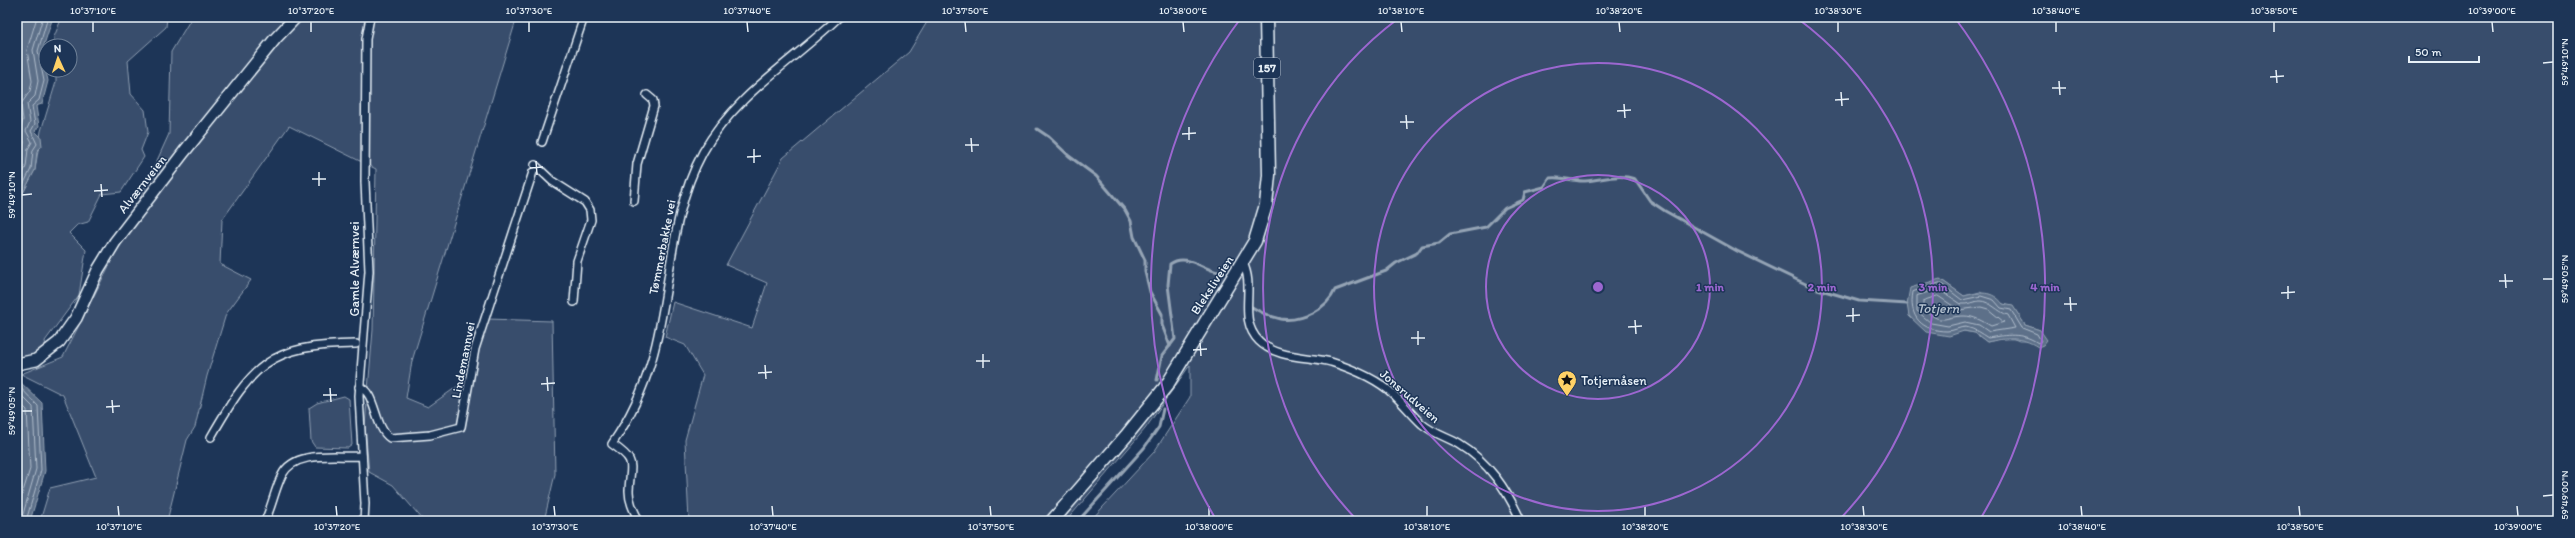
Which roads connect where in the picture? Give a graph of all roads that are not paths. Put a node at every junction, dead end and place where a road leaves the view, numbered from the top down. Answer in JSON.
{"nodes":[{"id":1,"x":296,"y":17,"type":"edge"},
{"id":2,"x":370,"y":17,"type":"edge"},
{"id":3,"x":584,"y":17,"type":"edge"},
{"id":4,"x":839,"y":17,"type":"edge"},
{"id":5,"x":1266,"y":17,"type":"edge"},
{"id":6,"x":647,"y":95,"type":"dead end"},
{"id":7,"x":542,"y":142,"type":"dead end"},
{"id":8,"x":634,"y":201,"type":"dead end"},
{"id":9,"x":1243,"y":263,"type":"junction"},
{"id":10,"x":574,"y":302,"type":"dead end"},
{"id":11,"x":356,"y":344,"type":"dead end"},
{"id":12,"x":17,"y":364,"type":"edge"},
{"id":13,"x":359,"y":387,"type":"junction"},
{"id":14,"x":212,"y":437,"type":"dead end"},
{"id":15,"x":362,"y":456,"type":"junction"},
{"id":16,"x":266,"y":521,"type":"edge"},
{"id":17,"x":364,"y":521,"type":"edge"},
{"id":18,"x":639,"y":521,"type":"edge"},
{"id":19,"x":1052,"y":521,"type":"edge"},
{"id":20,"x":1521,"y":521,"type":"edge"}],
"edges":[{"from":1,"to":12,"type":"main road","name":"Alværnveien"},
{"from":2,"to":13,"type":"street","name":"Gamle Alværnvei"},
{"from":3,"to":7,"type":"street"},
{"from":4,"to":18,"type":"street","name":"Tømmerbakke vei"},
{"from":5,"to":9,"type":"main road","name":"Bleksliveien","number":"157"},
{"from":6,"to":8,"type":"street"},
{"from":9,"to":19,"type":"main road","name":"Bleksliveien","number":"157"},
{"from":9,"to":20,"type":"street","name":"Jonsrudveien"},
{"from":10,"to":13,"type":"street","name":"Lindemannvei"},
{"from":11,"to":14,"type":"street"},
{"from":13,"to":15,"type":"street","name":"Gamle Alværnvei"},
{"from":15,"to":16,"type":"street"},
{"from":15,"to":17,"type":"street","name":"Gamle Alværnvei"}]}
